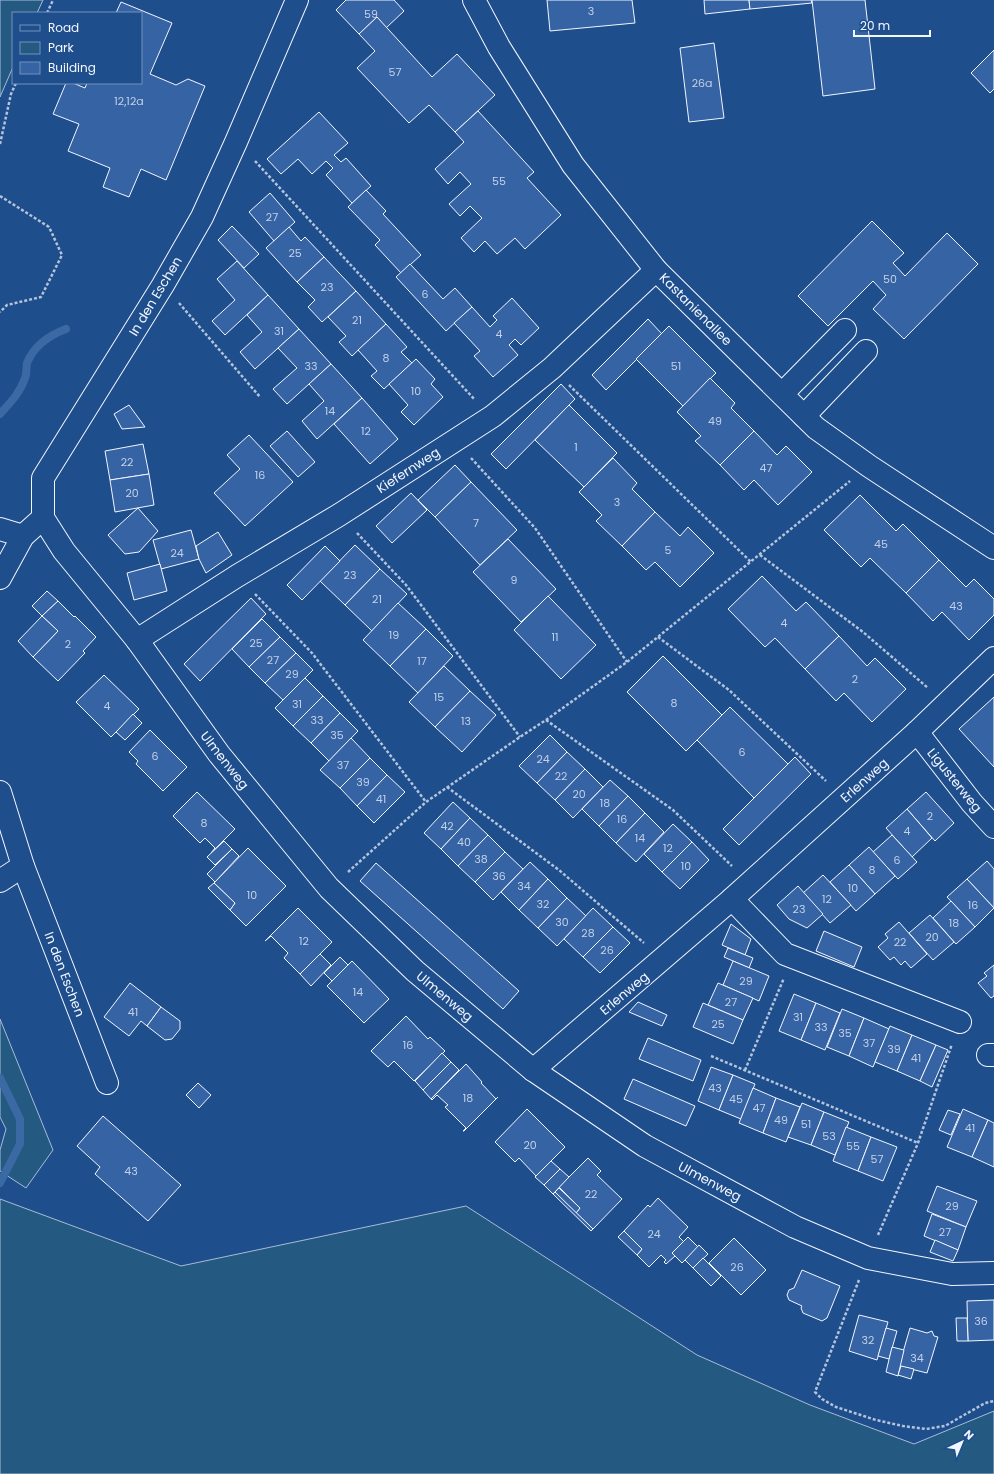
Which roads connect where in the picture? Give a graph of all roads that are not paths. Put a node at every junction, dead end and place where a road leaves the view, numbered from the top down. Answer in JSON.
{"nodes":[{"id":1,"x":297,"y":0,"type":"edge"},
{"id":2,"x":474,"y":0,"type":"edge"},
{"id":3,"x":656,"y":270,"type":"junction"},
{"id":4,"x":845,"y":330,"type":"dead end"},
{"id":5,"x":866,"y":351,"type":"dead end"},
{"id":6,"x":782,"y":394,"type":"junction"},
{"id":7,"x":804,"y":416,"type":"junction"},
{"id":8,"x":42,"y":518,"type":"junction"},
{"id":9,"x":0,"y":529,"type":"edge"},
{"id":10,"x":23,"y":536,"type":"junction"},
{"id":11,"x":992,"y":544,"type":"edge"},
{"id":12,"x":0,"y":578,"type":"edge"},
{"id":13,"x":137,"y":640,"type":"junction"},
{"id":14,"x":994,"y":658,"type":"edge"},
{"id":15,"x":917,"y":732,"type":"junction"},
{"id":16,"x":0,"y":792,"type":"edge"},
{"id":17,"x":994,"y":827,"type":"edge"},
{"id":18,"x":23,"y":866,"type":"junction"},
{"id":19,"x":0,"y":881,"type":"edge"},
{"id":20,"x":732,"y":899,"type":"junction"},
{"id":21,"x":960,"y":1022,"type":"road end"},
{"id":22,"x":533,"y":1070,"type":"junction"},
{"id":23,"x":107,"y":1083,"type":"dead end"},
{"id":24,"x":994,"y":1273,"type":"edge"}],
"edges":[{"from":1,"to":8,"type":"street","name":"In den Eschen"},
{"from":2,"to":3,"type":"street","name":"Kastanienallee"},
{"from":3,"to":6,"type":"street","name":"Kastanienallee"},
{"from":3,"to":13,"type":"street","name":"Kiefernweg"},
{"from":4,"to":6,"type":"street"},
{"from":5,"to":7,"type":"street"},
{"from":6,"to":7,"type":"street","name":"Kastanienallee"},
{"from":7,"to":11,"type":"street","name":"Kastanienallee"},
{"from":8,"to":10,"type":"street"},
{"from":8,"to":13,"type":"street","name":"Ulmenweg"},
{"from":9,"to":10,"type":"street"},
{"from":10,"to":12,"type":"street"},
{"from":13,"to":22,"type":"street","name":"Ulmenweg"},
{"from":14,"to":15,"type":"street","name":"Erlenweg"},
{"from":15,"to":17,"type":"street","name":"Ligusterweg"},
{"from":15,"to":20,"type":"street","name":"Erlenweg"},
{"from":16,"to":18,"type":"street","name":"In den Eschen"},
{"from":18,"to":19,"type":"street"},
{"from":18,"to":23,"type":"street","name":"In den Eschen"},
{"from":20,"to":21,"type":"street"},
{"from":20,"to":22,"type":"street","name":"Erlenweg"},
{"from":22,"to":24,"type":"street","name":"Ulmenweg"}]}
